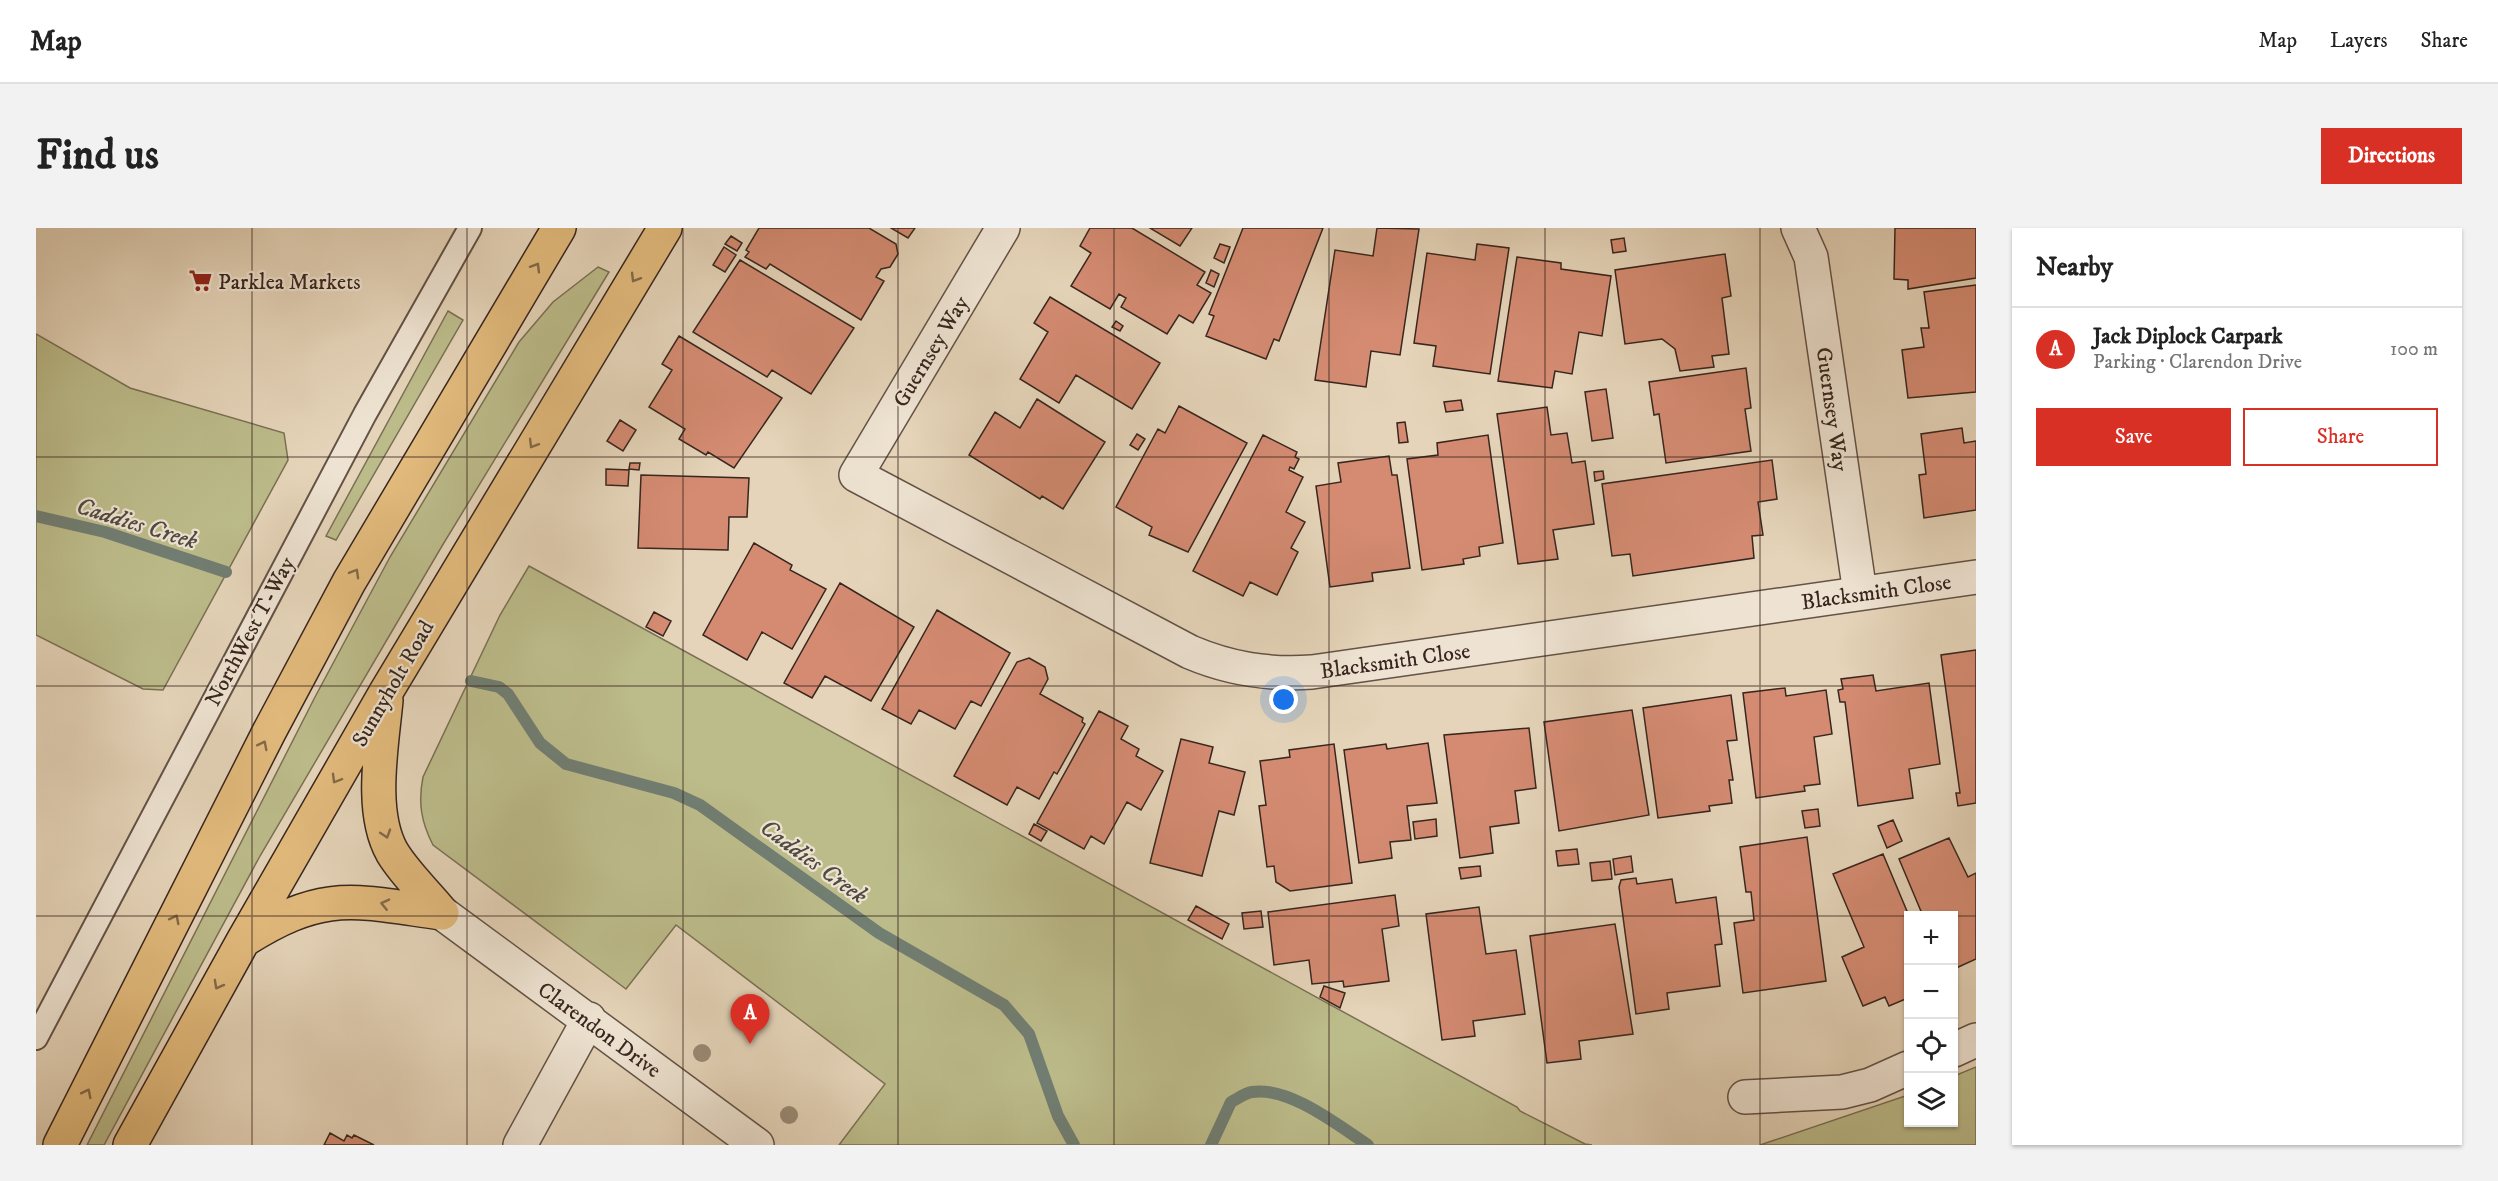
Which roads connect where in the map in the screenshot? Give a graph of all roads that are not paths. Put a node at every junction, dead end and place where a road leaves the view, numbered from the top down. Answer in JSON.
{"nodes":[{"id":1,"x":470,"y":228,"type":"edge"},
{"id":2,"x":559,"y":228,"type":"edge"},
{"id":3,"x":665,"y":228,"type":"edge"},
{"id":4,"x":1003,"y":228,"type":"edge"},
{"id":5,"x":1798,"y":228,"type":"edge"},
{"id":6,"x":856,"y":475,"type":"joint"},
{"id":7,"x":1976,"y":577,"type":"edge"},
{"id":8,"x":1860,"y":593,"type":"junction"},
{"id":9,"x":386,"y":692,"type":"junction"},
{"id":10,"x":442,"y":914,"type":"junction"},
{"id":11,"x":243,"y":941,"type":"junction"},
{"id":12,"x":589,"y":1019,"type":"junction"},
{"id":13,"x":36,"y":1038,"type":"edge"},
{"id":14,"x":1976,"y":1040,"type":"edge"},
{"id":15,"x":1958,"y":1048,"type":"edge"},
{"id":16,"x":1904,"y":1070,"type":"edge"},
{"id":17,"x":1745,"y":1097,"type":"dead end"},
{"id":18,"x":60,"y":1145,"type":"edge"},
{"id":19,"x":130,"y":1145,"type":"edge"},
{"id":20,"x":520,"y":1145,"type":"edge"},
{"id":21,"x":757,"y":1145,"type":"edge"}],
"edges":[{"from":1,"to":13,"type":"lane","name":"NorthWest T-Way"},
{"from":18,"to":2,"type":"main road","one_way":true},
{"from":3,"to":9,"type":"main road","name":"Sunnyholt Road","one_way":true},
{"from":4,"to":6,"type":"street","name":"Guernsey Way"},
{"from":5,"to":8,"type":"street","name":"Guernsey Way"},
{"from":6,"to":8,"type":"street","name":"Blacksmith Close"},
{"from":7,"to":8,"type":"street","name":"Blacksmith Close"},
{"from":9,"to":10,"type":"main road","one_way":true},
{"from":9,"to":11,"type":"main road","name":"Sunnyholt Road","one_way":true},
{"from":10,"to":11,"type":"main road","one_way":true},
{"from":10,"to":12,"type":"street","name":"Clarendon Drive"},
{"from":11,"to":19,"type":"main road","name":"Sunnyholt Road","one_way":true},
{"from":12,"to":20,"type":"street"},
{"from":12,"to":21,"type":"street","name":"Clarendon Drive"},
{"from":14,"to":15,"type":"street"},
{"from":16,"to":17,"type":"street"}]}
